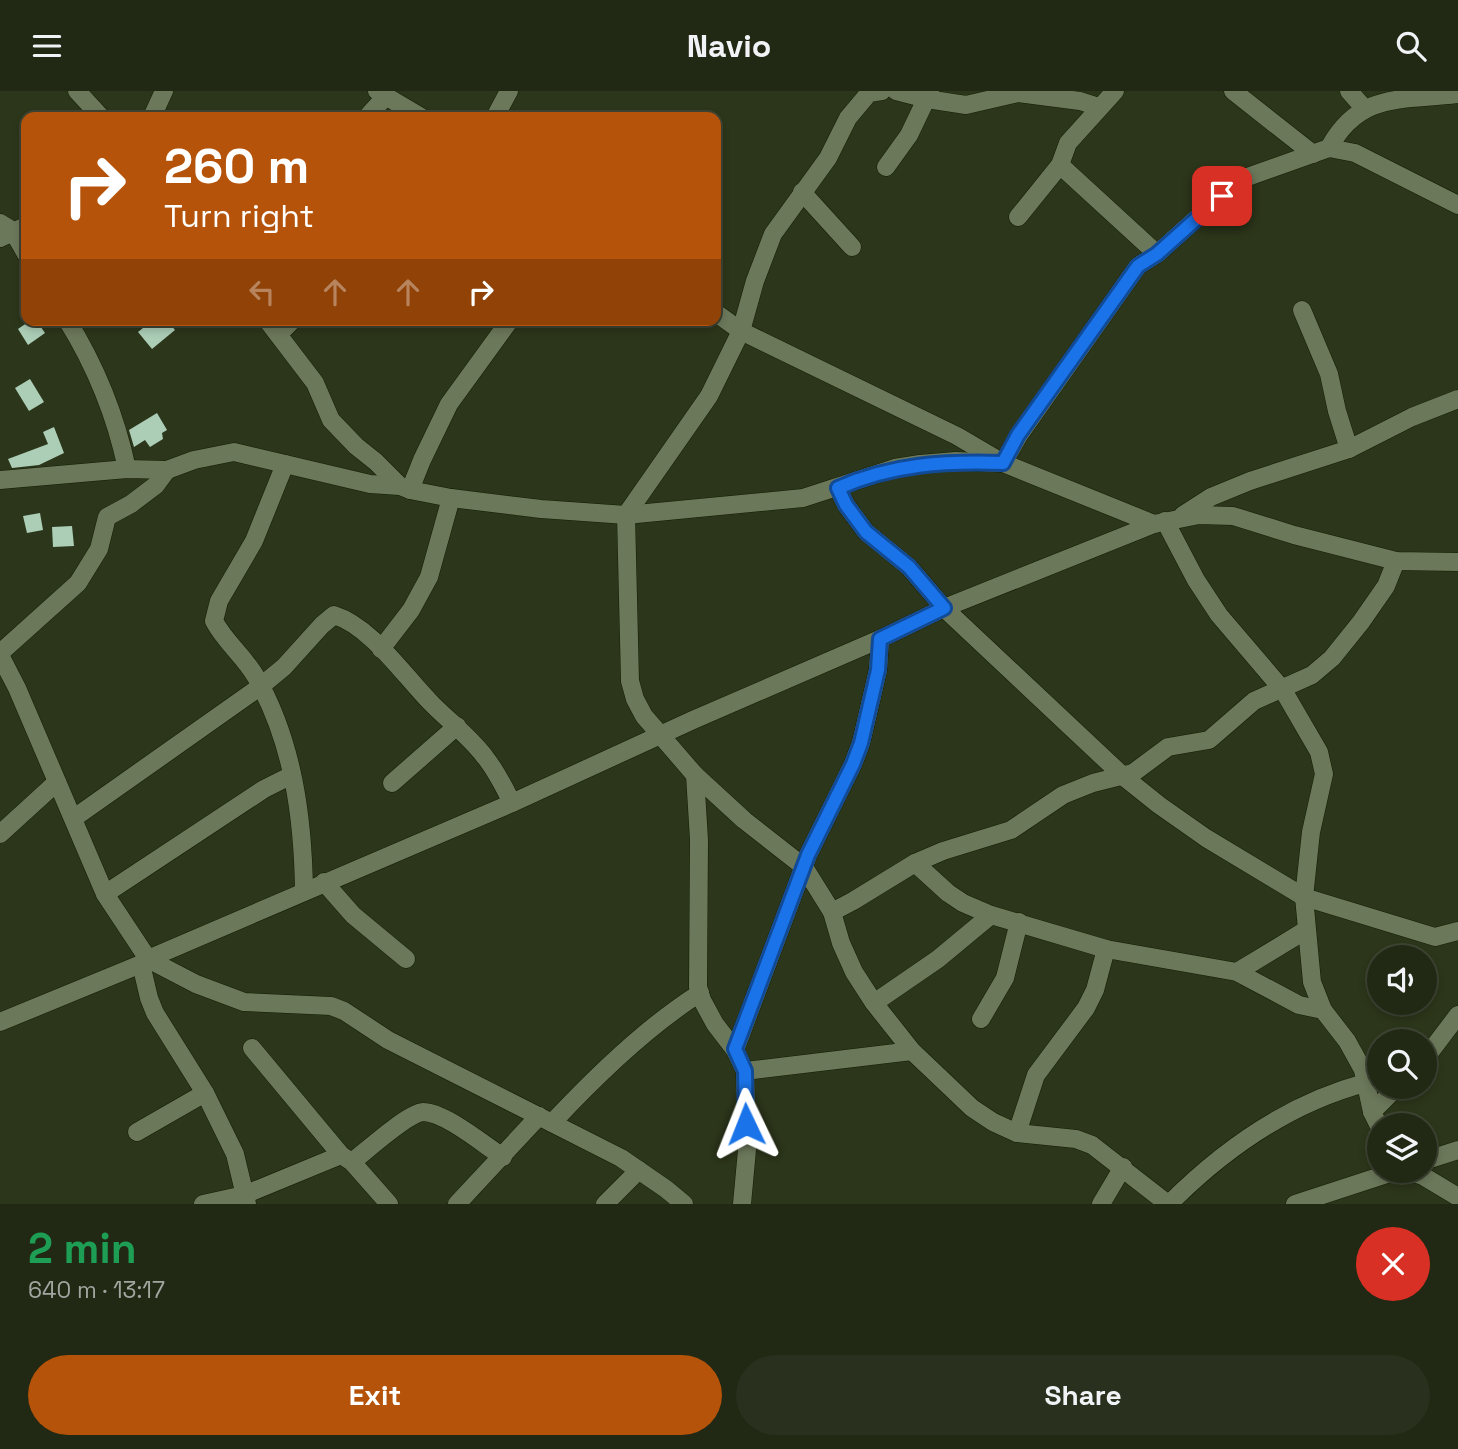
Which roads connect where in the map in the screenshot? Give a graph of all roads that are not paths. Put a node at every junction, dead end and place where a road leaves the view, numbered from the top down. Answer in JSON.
{"nodes":[{"id":1,"x":77,"y":91,"type":"edge"},
{"id":2,"x":164,"y":91,"type":"edge"},
{"id":3,"x":509,"y":91,"type":"edge"},
{"id":4,"x":882,"y":91,"type":"edge"},
{"id":5,"x":896,"y":91,"type":"edge"},
{"id":6,"x":1115,"y":91,"type":"edge"},
{"id":7,"x":1233,"y":91,"type":"edge"},
{"id":8,"x":1349,"y":91,"type":"edge"},
{"id":9,"x":1019,"y":92,"type":"edge"},
{"id":10,"x":381,"y":93,"type":"edge"},
{"id":11,"x":1458,"y":94,"type":"edge"},
{"id":12,"x":928,"y":95,"type":"edge"},
{"id":13,"x":1099,"y":107,"type":"junction"},
{"id":14,"x":1364,"y":108,"type":"junction"},
{"id":15,"x":96,"y":112,"type":"edge"},
{"id":16,"x":154,"y":112,"type":"edge"},
{"id":17,"x":370,"y":112,"type":"edge"},
{"id":18,"x":413,"y":112,"type":"edge"},
{"id":19,"x":498,"y":112,"type":"edge"},
{"id":20,"x":1321,"y":151,"type":"junction"},
{"id":21,"x":1060,"y":165,"type":"junction"},
{"id":22,"x":886,"y":167,"type":"dead end"},
{"id":23,"x":802,"y":193,"type":"junction"},
{"id":24,"x":1458,"y":205,"type":"edge"},
{"id":25,"x":1017,"y":217,"type":"dead end"},
{"id":26,"x":10,"y":230,"type":"edge"},
{"id":27,"x":21,"y":246,"type":"edge"},
{"id":28,"x":852,"y":247,"type":"dead end"},
{"id":29,"x":1157,"y":254,"type":"junction"},
{"id":30,"x":1302,"y":310,"type":"dead end"},
{"id":31,"x":721,"y":317,"type":"edge"},
{"id":32,"x":70,"y":326,"type":"edge"},
{"id":33,"x":272,"y":326,"type":"edge"},
{"id":34,"x":287,"y":326,"type":"edge"},
{"id":35,"x":506,"y":326,"type":"edge"},
{"id":36,"x":741,"y":331,"type":"junction"},
{"id":37,"x":279,"y":334,"type":"junction"},
{"id":38,"x":1458,"y":399,"type":"edge"},
{"id":39,"x":1349,"y":449,"type":"junction"},
{"id":40,"x":1003,"y":463,"type":"junction"},
{"id":41,"x":285,"y":464,"type":"junction"},
{"id":42,"x":127,"y":469,"type":"junction"},
{"id":43,"x":167,"y":470,"type":"junction"},
{"id":44,"x":0,"y":479,"type":"edge"},
{"id":45,"x":405,"y":488,"type":"junction"},
{"id":46,"x":838,"y":488,"type":"junction"},
{"id":47,"x":452,"y":498,"type":"junction"},
{"id":48,"x":626,"y":515,"type":"junction"},
{"id":49,"x":1165,"y":521,"type":"junction"},
{"id":50,"x":1396,"y":561,"type":"junction"},
{"id":51,"x":1458,"y":562,"type":"edge"},
{"id":52,"x":944,"y":608,"type":"junction"},
{"id":53,"x":880,"y":639,"type":"junction"},
{"id":54,"x":381,"y":649,"type":"junction"},
{"id":55,"x":0,"y":654,"type":"edge"},
{"id":56,"x":261,"y":686,"type":"junction"},
{"id":57,"x":1283,"y":690,"type":"junction"},
{"id":58,"x":457,"y":726,"type":"junction"},
{"id":59,"x":660,"y":736,"type":"junction"},
{"id":60,"x":292,"y":775,"type":"junction"},
{"id":61,"x":695,"y":775,"type":"junction"},
{"id":62,"x":1124,"y":777,"type":"junction"},
{"id":63,"x":57,"y":782,"type":"junction"},
{"id":64,"x":392,"y":783,"type":"dead end"},
{"id":65,"x":512,"y":803,"type":"junction"},
{"id":66,"x":74,"y":818,"type":"junction"},
{"id":67,"x":0,"y":834,"type":"edge"},
{"id":68,"x":915,"y":863,"type":"junction"},
{"id":69,"x":804,"y":867,"type":"junction"},
{"id":70,"x":324,"y":882,"type":"junction"},
{"id":71,"x":304,"y":891,"type":"junction"},
{"id":72,"x":105,"y":894,"type":"junction"},
{"id":73,"x":1304,"y":897,"type":"junction"},
{"id":74,"x":832,"y":912,"type":"junction"},
{"id":75,"x":991,"y":915,"type":"junction"},
{"id":76,"x":1019,"y":922,"type":"junction"},
{"id":77,"x":1306,"y":930,"type":"junction"},
{"id":78,"x":1458,"y":931,"type":"edge"},
{"id":79,"x":1106,"y":949,"type":"junction"},
{"id":80,"x":406,"y":959,"type":"dead end"},
{"id":81,"x":145,"y":961,"type":"junction"},
{"id":82,"x":1237,"y":972,"type":"junction"},
{"id":83,"x":700,"y":993,"type":"junction"},
{"id":84,"x":874,"y":1003,"type":"junction"},
{"id":85,"x":1323,"y":1010,"type":"junction"},
{"id":86,"x":1458,"y":1015,"type":"edge"},
{"id":87,"x":2,"y":1019,"type":"edge"},
{"id":88,"x":981,"y":1019,"type":"dead end"},
{"id":89,"x":1437,"y":1045,"type":"edge"},
{"id":90,"x":252,"y":1048,"type":"dead end"},
{"id":91,"x":735,"y":1049,"type":"junction"},
{"id":92,"x":912,"y":1051,"type":"junction"},
{"id":93,"x":745,"y":1071,"type":"junction"},
{"id":94,"x":1365,"y":1083,"type":"junction"},
{"id":95,"x":205,"y":1093,"type":"junction"},
{"id":96,"x":1373,"y":1113,"type":"edge"},
{"id":97,"x":546,"y":1120,"type":"junction"},
{"id":98,"x":137,"y":1132,"type":"dead end"},
{"id":99,"x":1017,"y":1133,"type":"junction"},
{"id":100,"x":1458,"y":1150,"type":"edge"},
{"id":101,"x":503,"y":1157,"type":"junction"},
{"id":102,"x":1437,"y":1157,"type":"edge"},
{"id":103,"x":347,"y":1158,"type":"junction"},
{"id":104,"x":1123,"y":1167,"type":"junction"},
{"id":105,"x":639,"y":1170,"type":"junction"},
{"id":106,"x":1369,"y":1183,"type":"edge"},
{"id":107,"x":1435,"y":1183,"type":"edge"},
{"id":108,"x":1338,"y":1197,"type":"edge"},
{"id":109,"x":1458,"y":1197,"type":"edge"},
{"id":110,"x":246,"y":1199,"type":"edge"},
{"id":111,"x":203,"y":1204,"type":"edge"},
{"id":112,"x":389,"y":1204,"type":"edge"},
{"id":113,"x":457,"y":1204,"type":"edge"},
{"id":114,"x":605,"y":1204,"type":"edge"},
{"id":115,"x":684,"y":1204,"type":"edge"},
{"id":116,"x":743,"y":1204,"type":"edge"},
{"id":117,"x":1101,"y":1204,"type":"edge"},
{"id":118,"x":1168,"y":1204,"type":"edge"},
{"id":119,"x":1295,"y":1204,"type":"edge"}],
"edges":[{"from":1,"to":15,"type":"street"},
{"from":2,"to":16,"type":"street"},
{"from":3,"to":19,"type":"street"},
{"from":4,"to":23,"type":"street"},
{"from":5,"to":12,"type":"street"},
{"from":6,"to":13,"type":"street"},
{"from":7,"to":20,"type":"street"},
{"from":8,"to":14,"type":"street"},
{"from":9,"to":12,"type":"street"},
{"from":9,"to":13,"type":"street"},
{"from":10,"to":17,"type":"street"},
{"from":10,"to":18,"type":"street"},
{"from":11,"to":14,"type":"street"},
{"from":12,"to":22,"type":"street"},
{"from":13,"to":21,"type":"street"},
{"from":14,"to":20,"type":"street"},
{"from":20,"to":24,"type":"street"},
{"from":20,"to":29,"type":"street"},
{"from":21,"to":25,"type":"street"},
{"from":21,"to":29,"type":"street"},
{"from":23,"to":28,"type":"street"},
{"from":23,"to":36,"type":"street"},
{"from":26,"to":27,"type":"street"},
{"from":29,"to":40,"type":"street"},
{"from":30,"to":39,"type":"street"},
{"from":31,"to":36,"type":"street"},
{"from":32,"to":42,"type":"street"},
{"from":33,"to":37,"type":"street"},
{"from":34,"to":37,"type":"street"},
{"from":35,"to":45,"type":"street"},
{"from":36,"to":40,"type":"street"},
{"from":36,"to":48,"type":"street"},
{"from":37,"to":45,"type":"street"},
{"from":38,"to":39,"type":"street"},
{"from":39,"to":49,"type":"street"},
{"from":40,"to":46,"type":"street"},
{"from":40,"to":49,"type":"street"},
{"from":41,"to":43,"type":"street"},
{"from":41,"to":45,"type":"street"},
{"from":41,"to":56,"type":"street"},
{"from":42,"to":43,"type":"street"},
{"from":42,"to":44,"type":"street"},
{"from":43,"to":55,"type":"street"},
{"from":45,"to":47,"type":"street"},
{"from":46,"to":48,"type":"street"},
{"from":46,"to":52,"type":"street"},
{"from":47,"to":48,"type":"street"},
{"from":47,"to":54,"type":"street"},
{"from":48,"to":59,"type":"street"},
{"from":49,"to":50,"type":"street"},
{"from":49,"to":52,"type":"street"},
{"from":49,"to":57,"type":"street"},
{"from":50,"to":51,"type":"street"},
{"from":50,"to":57,"type":"street"},
{"from":52,"to":53,"type":"street"},
{"from":52,"to":62,"type":"street"},
{"from":53,"to":59,"type":"street"},
{"from":53,"to":69,"type":"street"},
{"from":54,"to":56,"type":"street"},
{"from":54,"to":58,"type":"street"},
{"from":55,"to":63,"type":"street"},
{"from":56,"to":60,"type":"street"},
{"from":56,"to":66,"type":"street"},
{"from":57,"to":62,"type":"street"},
{"from":57,"to":73,"type":"street"},
{"from":58,"to":64,"type":"street"},
{"from":58,"to":65,"type":"street"},
{"from":59,"to":61,"type":"street"},
{"from":59,"to":65,"type":"street"},
{"from":60,"to":71,"type":"street"},
{"from":60,"to":72,"type":"street"},
{"from":61,"to":69,"type":"street"},
{"from":61,"to":83,"type":"street"},
{"from":62,"to":68,"type":"street"},
{"from":62,"to":73,"type":"street"},
{"from":63,"to":66,"type":"street"},
{"from":63,"to":67,"type":"street"},
{"from":65,"to":70,"type":"street"},
{"from":66,"to":72,"type":"street"},
{"from":68,"to":74,"type":"street"},
{"from":68,"to":75,"type":"street"},
{"from":69,"to":74,"type":"street"},
{"from":69,"to":91,"type":"street"},
{"from":70,"to":71,"type":"street"},
{"from":70,"to":80,"type":"street"},
{"from":71,"to":81,"type":"street"},
{"from":72,"to":81,"type":"street"},
{"from":73,"to":77,"type":"street"},
{"from":73,"to":78,"type":"street"},
{"from":74,"to":84,"type":"street"},
{"from":75,"to":76,"type":"street"},
{"from":75,"to":84,"type":"street"},
{"from":76,"to":79,"type":"street"},
{"from":76,"to":88,"type":"street"},
{"from":77,"to":82,"type":"street"},
{"from":77,"to":85,"type":"street"},
{"from":79,"to":82,"type":"street"},
{"from":79,"to":99,"type":"street"},
{"from":81,"to":87,"type":"street"},
{"from":81,"to":95,"type":"street"},
{"from":81,"to":97,"type":"street"},
{"from":82,"to":85,"type":"street"},
{"from":83,"to":91,"type":"street"},
{"from":83,"to":97,"type":"street"},
{"from":84,"to":92,"type":"street"},
{"from":85,"to":94,"type":"street"},
{"from":86,"to":89,"type":"street"},
{"from":90,"to":103,"type":"street"},
{"from":91,"to":93,"type":"street"},
{"from":92,"to":93,"type":"street"},
{"from":92,"to":99,"type":"street"},
{"from":93,"to":116,"type":"street"},
{"from":94,"to":96,"type":"street"},
{"from":94,"to":118,"type":"street"},
{"from":95,"to":98,"type":"street"},
{"from":95,"to":110,"type":"street"},
{"from":97,"to":101,"type":"street"},
{"from":97,"to":105,"type":"street"},
{"from":99,"to":104,"type":"street"},
{"from":100,"to":102,"type":"street"},
{"from":101,"to":103,"type":"street"},
{"from":101,"to":113,"type":"street"},
{"from":103,"to":110,"type":"street"},
{"from":103,"to":112,"type":"street"},
{"from":104,"to":117,"type":"street"},
{"from":104,"to":118,"type":"street"},
{"from":105,"to":114,"type":"street"},
{"from":105,"to":115,"type":"street"},
{"from":106,"to":108,"type":"street"},
{"from":107,"to":109,"type":"street"},
{"from":108,"to":119,"type":"street"},
{"from":110,"to":111,"type":"street"}]}
